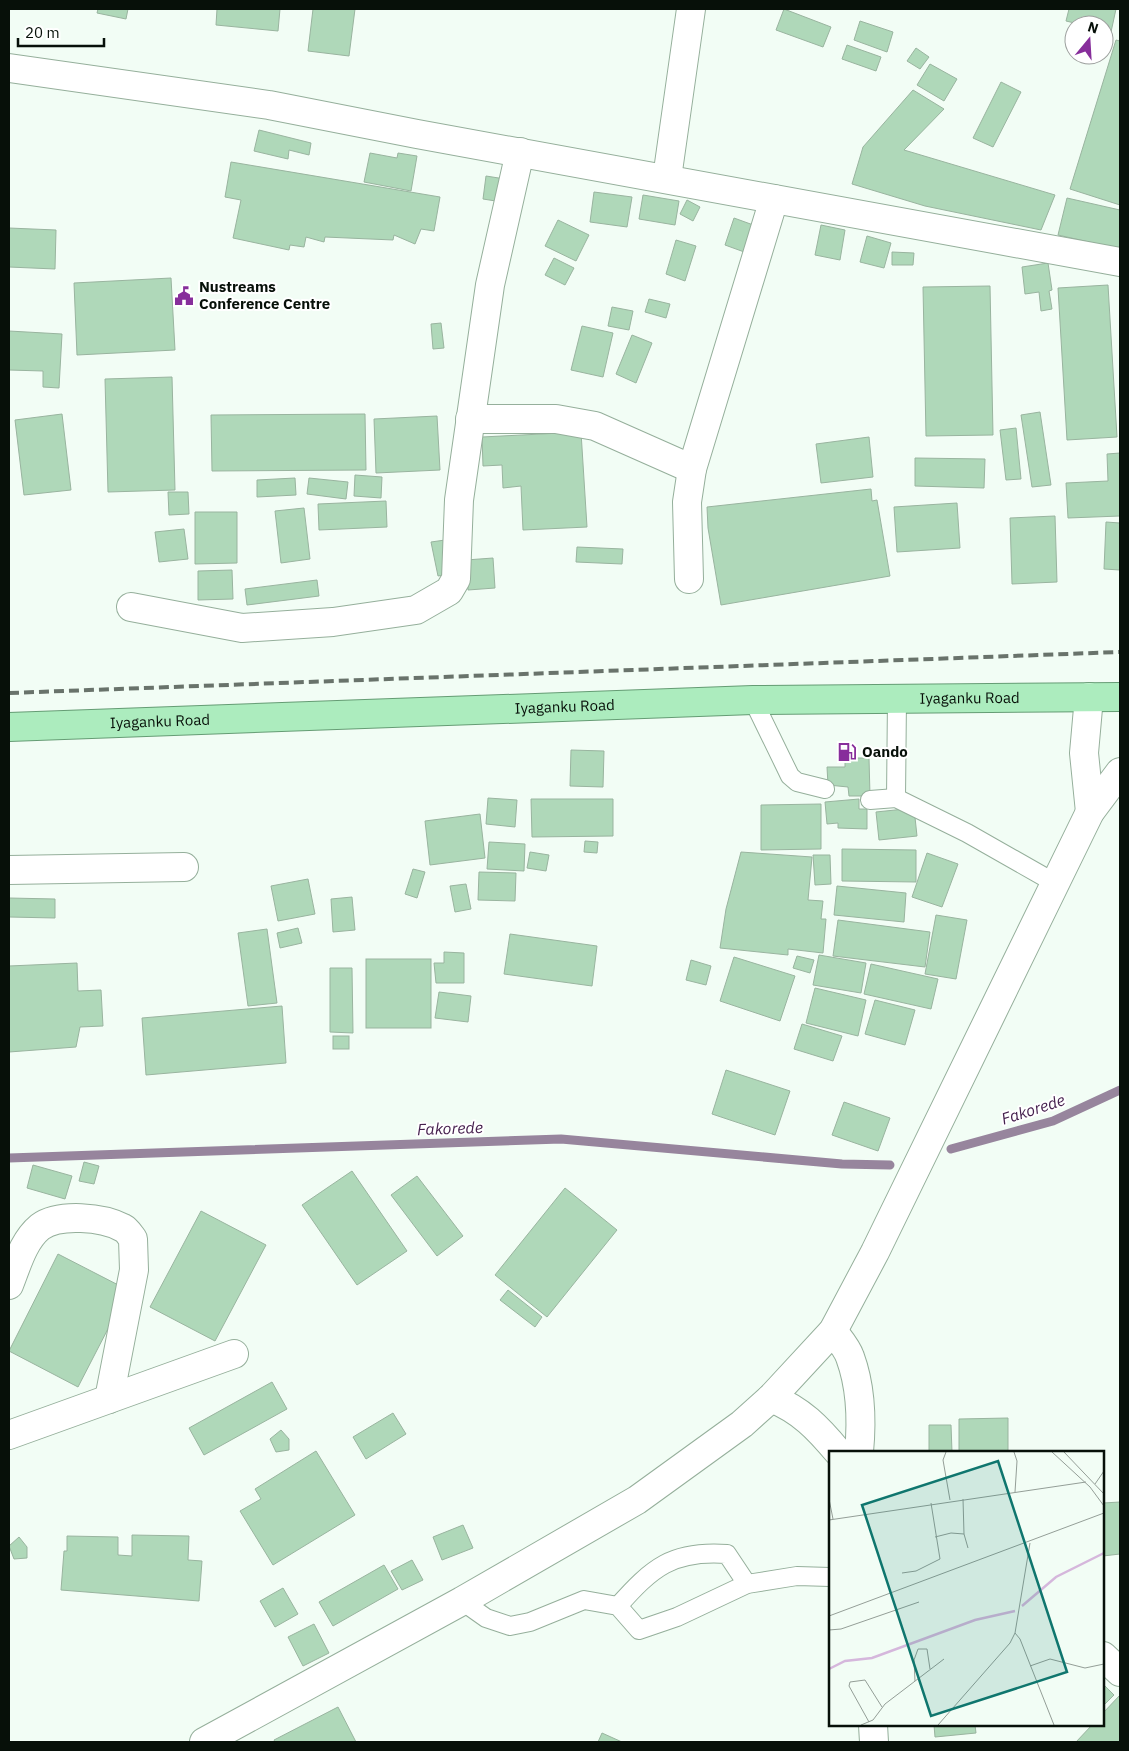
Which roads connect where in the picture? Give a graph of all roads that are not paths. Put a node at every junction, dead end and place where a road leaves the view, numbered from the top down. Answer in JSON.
{"nodes":[{"id":1,"x":691,"y":9,"type":"edge"},
{"id":2,"x":9,"y":68,"type":"edge"},
{"id":3,"x":520,"y":152,"type":"junction"},
{"id":4,"x":666,"y":178,"type":"junction"},
{"id":5,"x":774,"y":199,"type":"junction"},
{"id":6,"x":1120,"y":262,"type":"edge"},
{"id":7,"x":470,"y":419,"type":"junction"},
{"id":8,"x":692,"y":470,"type":"junction"},
{"id":9,"x":689,"y":579,"type":"dead end"},
{"id":10,"x":130,"y":607,"type":"dead end"},
{"id":11,"x":1089,"y":697,"type":"junction"},
{"id":12,"x":1120,"y":697,"type":"edge"},
{"id":13,"x":897,"y":699,"type":"junction"},
{"id":14,"x":753,"y":700,"type":"junction"},
{"id":15,"x":9,"y":728,"type":"edge"},
{"id":16,"x":1120,"y":772,"type":"edge"},
{"id":17,"x":825,"y":788,"type":"dead end"},
{"id":18,"x":896,"y":798,"type":"junction"},
{"id":19,"x":870,"y":800,"type":"dead end"},
{"id":20,"x":1090,"y":812,"type":"junction"},
{"id":21,"x":184,"y":867,"type":"dead end"},
{"id":22,"x":9,"y":870,"type":"edge"},
{"id":23,"x":1055,"y":884,"type":"junction"},
{"id":24,"x":9,"y":1285,"type":"edge"},
{"id":25,"x":833,"y":1331,"type":"junction"},
{"id":26,"x":234,"y":1354,"type":"dead end"},
{"id":27,"x":771,"y":1398,"type":"junction"},
{"id":28,"x":108,"y":1399,"type":"junction"},
{"id":29,"x":9,"y":1435,"type":"edge"},
{"id":30,"x":837,"y":1451,"type":"edge"},
{"id":31,"x":859,"y":1451,"type":"edge"},
{"id":32,"x":829,"y":1577,"type":"edge"},
{"id":33,"x":748,"y":1584,"type":"junction"},
{"id":34,"x":462,"y":1601,"type":"junction"},
{"id":35,"x":618,"y":1606,"type":"junction"},
{"id":36,"x":1104,"y":1657,"type":"edge"},
{"id":37,"x":1120,"y":1672,"type":"edge"},
{"id":38,"x":873,"y":1726,"type":"edge"},
{"id":39,"x":204,"y":1742,"type":"edge"},
{"id":40,"x":874,"y":1742,"type":"edge"}],
"edges":[{"from":1,"to":4,"type":"street"},
{"from":2,"to":3,"type":"street"},
{"from":3,"to":4,"type":"street"},
{"from":3,"to":7,"type":"street"},
{"from":4,"to":5,"type":"street"},
{"from":5,"to":6,"type":"street"},
{"from":5,"to":8,"type":"street"},
{"from":7,"to":8,"type":"street"},
{"from":7,"to":10,"type":"street"},
{"from":8,"to":9,"type":"street"},
{"from":11,"to":12,"type":"highway","name":"Iyaganku Road"},
{"from":11,"to":13,"type":"highway","name":"Iyaganku Road"},
{"from":11,"to":20,"type":"street"},
{"from":13,"to":14,"type":"highway","name":"Iyaganku Road"},
{"from":13,"to":18,"type":"lane"},
{"from":14,"to":15,"type":"highway","name":"Iyaganku Road"},
{"from":14,"to":17,"type":"lane"},
{"from":16,"to":20,"type":"street"},
{"from":18,"to":19,"type":"lane"},
{"from":18,"to":23,"type":"lane"},
{"from":20,"to":23,"type":"street"},
{"from":21,"to":22,"type":"street"},
{"from":23,"to":25,"type":"street"},
{"from":24,"to":28,"type":"street"},
{"from":25,"to":27,"type":"street"},
{"from":25,"to":31,"type":"street"},
{"from":26,"to":28,"type":"street"},
{"from":27,"to":30,"type":"street"},
{"from":27,"to":34,"type":"street"},
{"from":28,"to":29,"type":"street"},
{"from":32,"to":33,"type":"lane"},
{"from":33,"to":35,"type":"lane"},
{"from":33,"to":35,"type":"lane"},
{"from":34,"to":35,"type":"lane"},
{"from":34,"to":39,"type":"street"},
{"from":36,"to":37,"type":"street"},
{"from":38,"to":40,"type":"street"}]}
